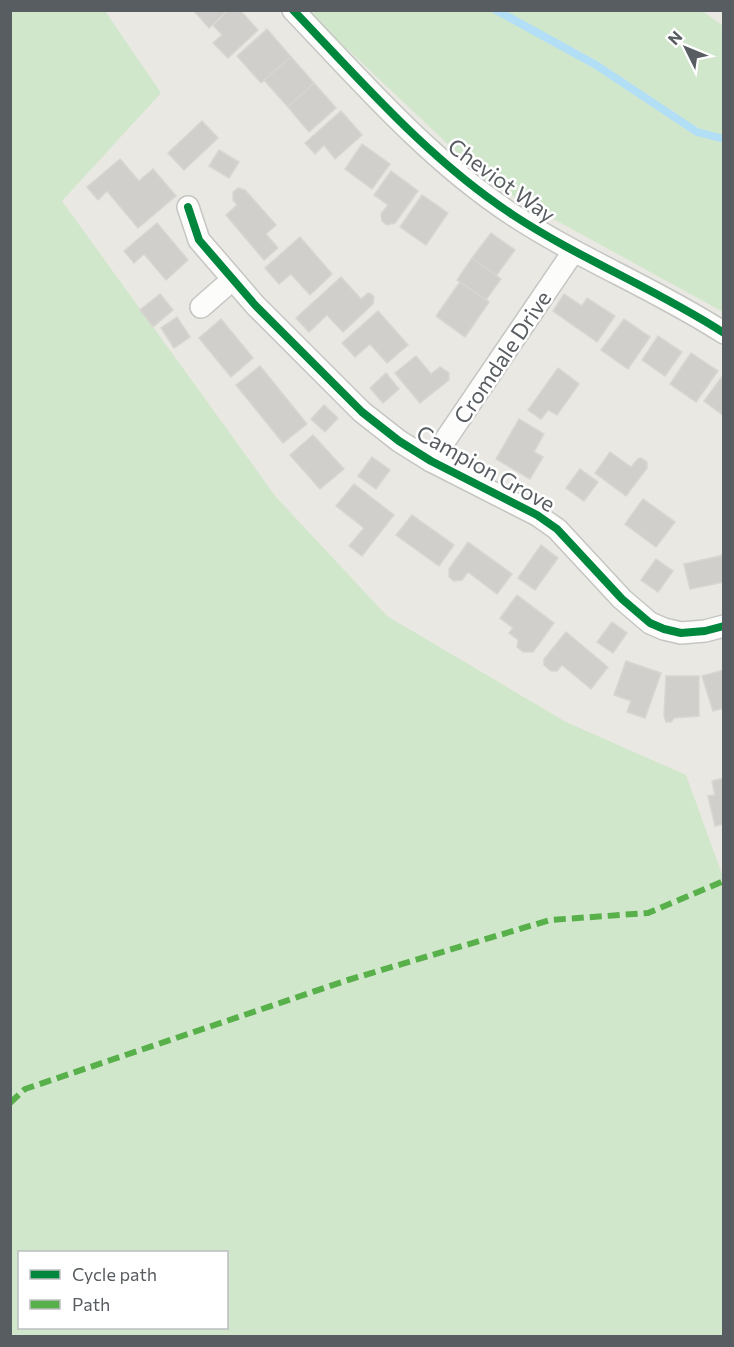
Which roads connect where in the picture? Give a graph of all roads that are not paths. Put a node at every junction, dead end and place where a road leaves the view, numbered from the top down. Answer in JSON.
{"nodes":[{"id":1,"x":293,"y":10,"type":"edge"},
{"id":2,"x":188,"y":207,"type":"dead end"},
{"id":3,"x":573,"y":252,"type":"junction"},
{"id":4,"x":232,"y":280,"type":"junction"},
{"id":5,"x":201,"y":307,"type":"dead end"},
{"id":6,"x":723,"y":333,"type":"edge"},
{"id":7,"x":431,"y":461,"type":"junction"},
{"id":8,"x":723,"y":626,"type":"edge"}],
"edges":[{"from":1,"to":3,"type":"street","name":"Cheviot Way"},
{"from":2,"to":4,"type":"street","name":"Campion Grove"},
{"from":3,"to":6,"type":"street","name":"Cheviot Way"},
{"from":3,"to":7,"type":"street","name":"Cromdale Drive"},
{"from":4,"to":5,"type":"street"},
{"from":4,"to":7,"type":"street","name":"Campion Grove"},
{"from":7,"to":8,"type":"street","name":"Campion Grove"}]}
